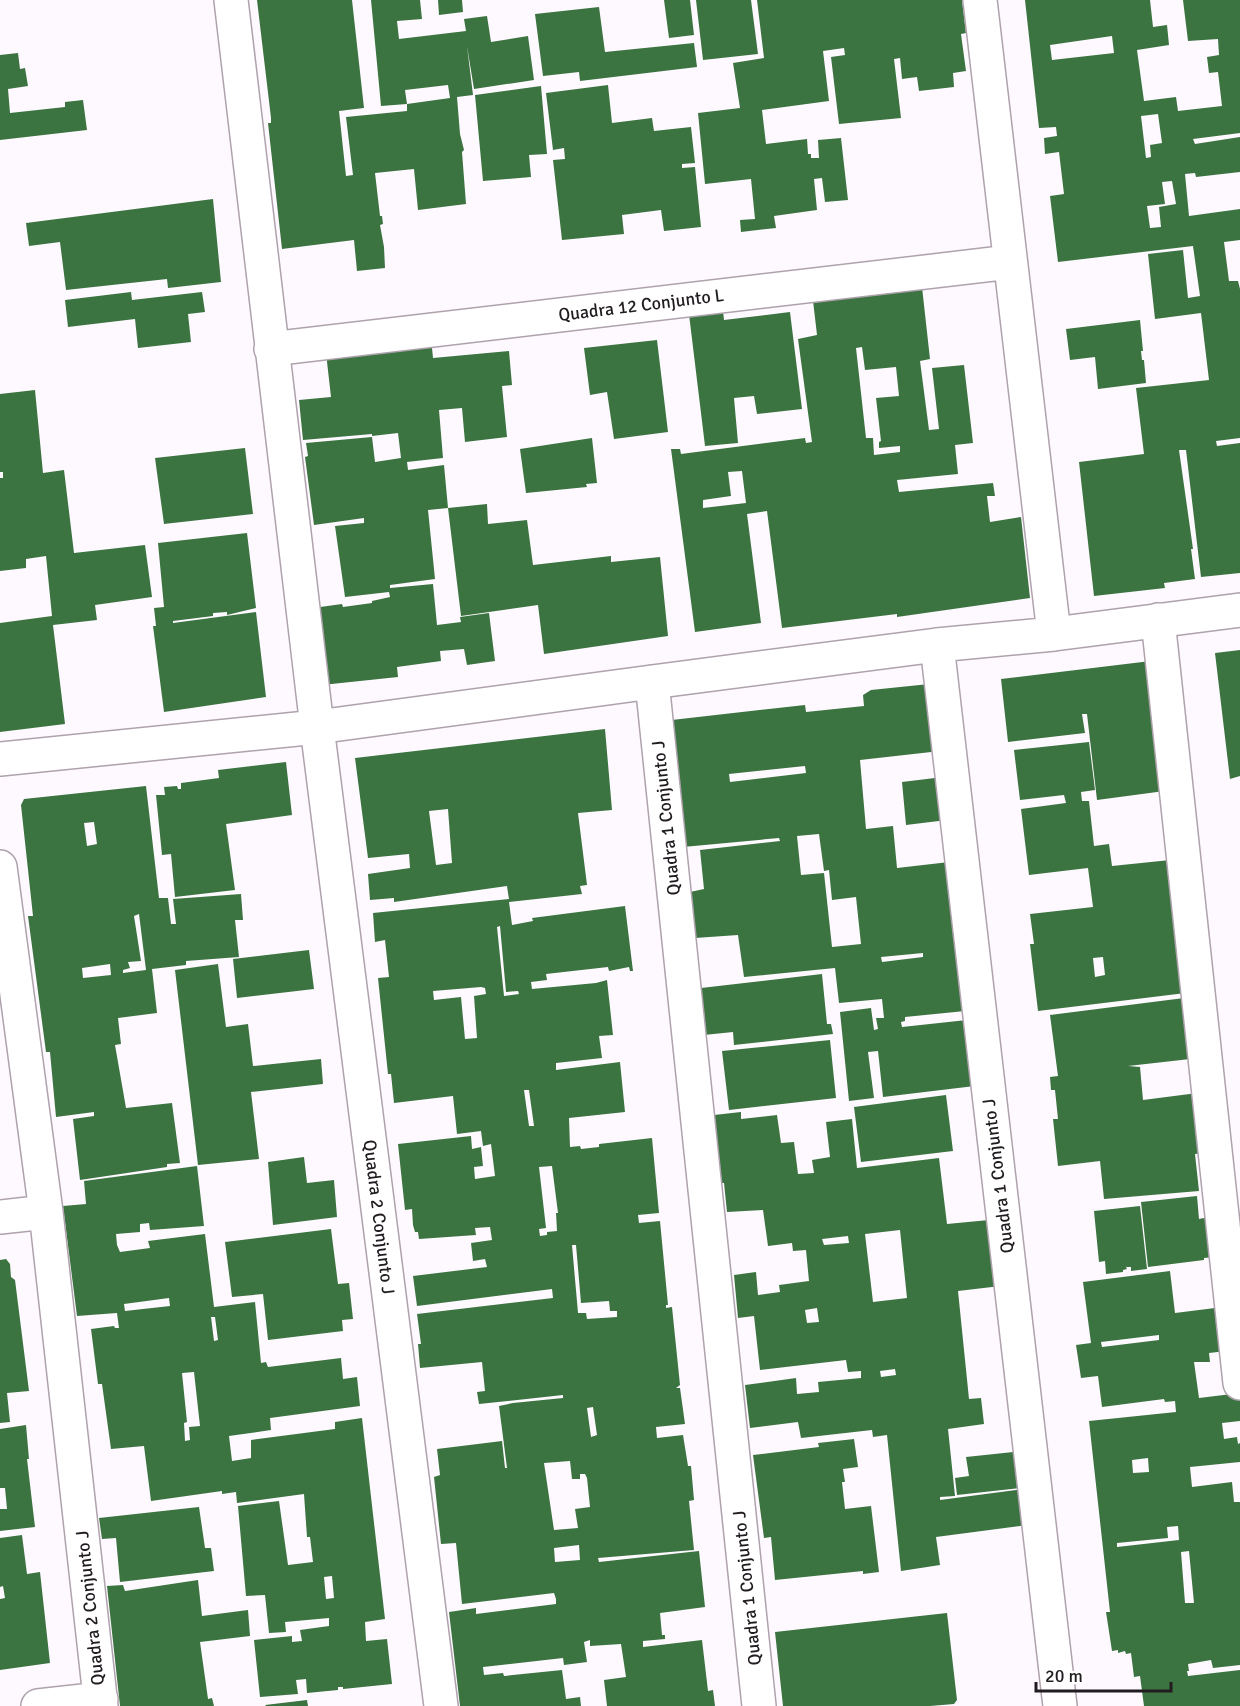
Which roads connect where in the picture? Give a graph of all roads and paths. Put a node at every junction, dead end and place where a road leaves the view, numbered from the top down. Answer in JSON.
{"nodes":[{"id":1,"x":231,"y":0,"type":"edge"},
{"id":2,"x":980,"y":0,"type":"edge"},
{"id":3,"x":1010,"y":262,"type":"junction"},
{"id":4,"x":271,"y":349,"type":"junction"},
{"id":5,"x":1240,"y":610,"type":"edge"},
{"id":6,"x":1158,"y":620,"type":"junction"},
{"id":7,"x":1054,"y":634,"type":"junction"},
{"id":8,"x":937,"y":645,"type":"junction"},
{"id":9,"x":652,"y":682,"type":"junction"},
{"id":10,"x":318,"y":727,"type":"junction"},
{"id":11,"x":0,"y":759,"type":"edge"},
{"id":12,"x":0,"y":867,"type":"edge"},
{"id":13,"x":46,"y":1212,"type":"junction"},
{"id":14,"x":0,"y":1217,"type":"edge"},
{"id":15,"x":1240,"y":1383,"type":"edge"},
{"id":16,"x":101,"y":1702,"type":"edge"},
{"id":17,"x":38,"y":1706,"type":"edge"},
{"id":18,"x":441,"y":1706,"type":"edge"},
{"id":19,"x":759,"y":1706,"type":"edge"},
{"id":20,"x":1060,"y":1706,"type":"edge"}],
"edges":[{"from":1,"to":4,"type":"street","name":"Quadra 2 Conjunto J"},
{"from":2,"to":3,"type":"street"},
{"from":3,"to":4,"type":"street","name":"Quadra 12 Conjunto L"},
{"from":3,"to":7,"type":"street"},
{"from":4,"to":10,"type":"street","name":"Quadra 2 Conjunto J"},
{"from":5,"to":6,"type":"street"},
{"from":6,"to":7,"type":"street"},
{"from":6,"to":15,"type":"street"},
{"from":7,"to":8,"type":"street"},
{"from":8,"to":9,"type":"street"},
{"from":8,"to":20,"type":"street","name":"Quadra 1 Conjunto J"},
{"from":9,"to":10,"type":"street"},
{"from":9,"to":19,"type":"street","name":"Quadra 1 Conjunto J"},
{"from":10,"to":11,"type":"street"},
{"from":10,"to":18,"type":"street","name":"Quadra 2 Conjunto J"},
{"from":12,"to":13,"type":"street","name":"Quadra 2 Conjunto J"},
{"from":13,"to":14,"type":"street"},
{"from":13,"to":16,"type":"street","name":"Quadra 2 Conjunto J"},
{"from":16,"to":17,"type":"street"}]}
